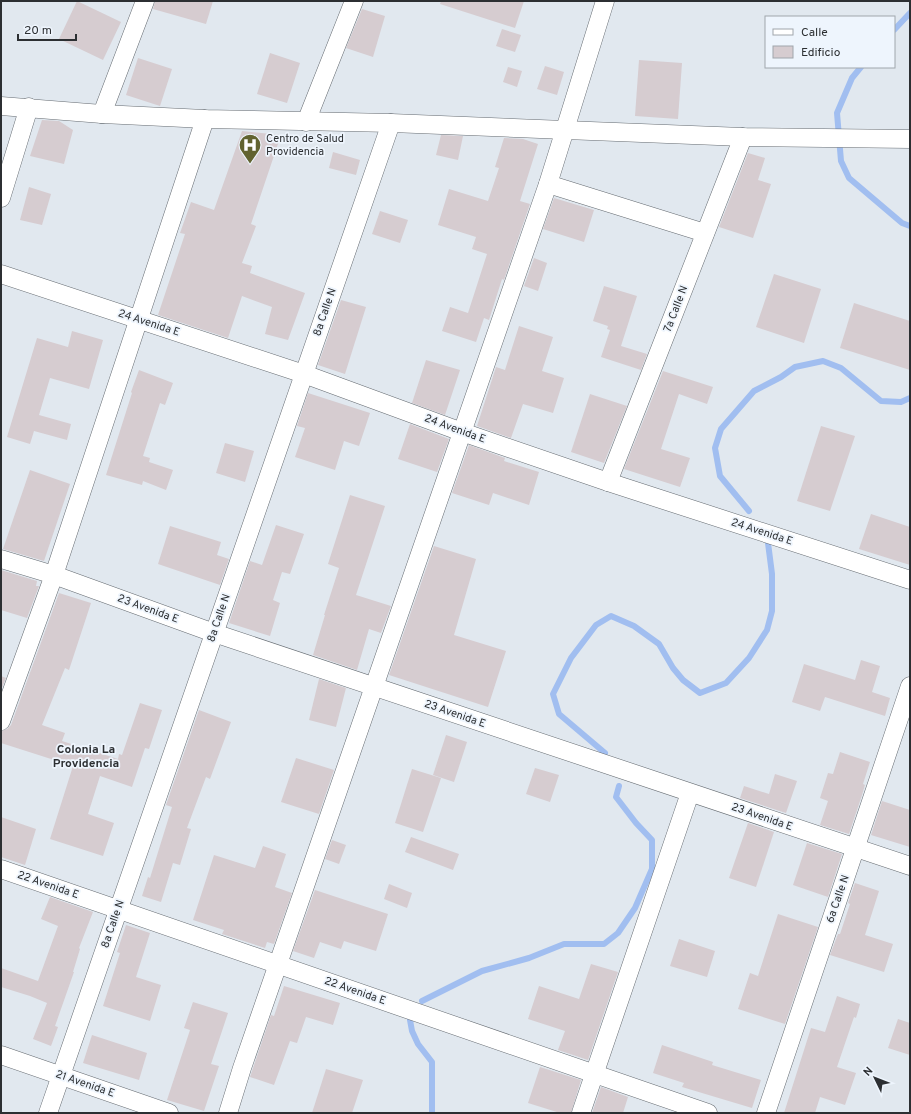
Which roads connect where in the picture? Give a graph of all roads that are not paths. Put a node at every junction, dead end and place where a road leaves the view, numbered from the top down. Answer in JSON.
{"nodes":[{"id":1,"x":145,"y":1,"type":"edge"},
{"id":2,"x":354,"y":1,"type":"edge"},
{"id":3,"x":605,"y":1,"type":"edge"},
{"id":4,"x":1,"y":106,"type":"edge"},
{"id":5,"x":29,"y":107,"type":"junction"},
{"id":6,"x":102,"y":114,"type":"junction"},
{"id":7,"x":205,"y":119,"type":"junction"},
{"id":8,"x":306,"y":122,"type":"junction"},
{"id":9,"x":391,"y":123,"type":"junction"},
{"id":10,"x":566,"y":130,"type":"junction"},
{"id":11,"x":743,"y":137,"type":"junction"},
{"id":12,"x":910,"y":139,"type":"edge"},
{"id":13,"x":548,"y":184,"type":"junction"},
{"id":14,"x":1,"y":198,"type":"edge"},
{"id":15,"x":705,"y":233,"type":"junction"},
{"id":16,"x":1,"y":274,"type":"edge"},
{"id":17,"x":138,"y":319,"type":"junction"},
{"id":18,"x":304,"y":374,"type":"junction"},
{"id":19,"x":462,"y":432,"type":"junction"},
{"id":20,"x":608,"y":482,"type":"junction"},
{"id":21,"x":1,"y":558,"type":"edge"},
{"id":22,"x":54,"y":575,"type":"junction"},
{"id":23,"x":910,"y":580,"type":"edge"},
{"id":24,"x":214,"y":633,"type":"junction"},
{"id":25,"x":910,"y":686,"type":"edge"},
{"id":26,"x":374,"y":687,"type":"junction"},
{"id":27,"x":1,"y":721,"type":"edge"},
{"id":28,"x":690,"y":792,"type":"junction"},
{"id":29,"x":855,"y":848,"type":"junction"},
{"id":30,"x":910,"y":866,"type":"edge"},
{"id":31,"x":1,"y":869,"type":"edge"},
{"id":32,"x":118,"y":910,"type":"junction"},
{"id":33,"x":278,"y":964,"type":"junction"},
{"id":34,"x":1,"y":1055,"type":"edge"},
{"id":35,"x":594,"y":1073,"type":"junction"},
{"id":36,"x":61,"y":1076,"type":"junction"},
{"id":37,"x":48,"y":1113,"type":"edge"},
{"id":38,"x":169,"y":1113,"type":"edge"},
{"id":39,"x":228,"y":1113,"type":"edge"},
{"id":40,"x":580,"y":1113,"type":"edge"},
{"id":41,"x":708,"y":1113,"type":"edge"},
{"id":42,"x":766,"y":1113,"type":"edge"}],
"edges":[{"from":1,"to":6,"type":"street"},
{"from":2,"to":8,"type":"street"},
{"from":3,"to":10,"type":"street"},
{"from":4,"to":5,"type":"street"},
{"from":5,"to":6,"type":"street"},
{"from":5,"to":14,"type":"street"},
{"from":6,"to":7,"type":"street"},
{"from":7,"to":8,"type":"street"},
{"from":7,"to":17,"type":"street"},
{"from":8,"to":9,"type":"street"},
{"from":9,"to":10,"type":"street"},
{"from":9,"to":18,"type":"street","name":"8a Calle N"},
{"from":10,"to":11,"type":"street"},
{"from":10,"to":13,"type":"street"},
{"from":11,"to":12,"type":"street"},
{"from":11,"to":15,"type":"street","name":"7a Calle N"},
{"from":13,"to":15,"type":"street"},
{"from":13,"to":19,"type":"street"},
{"from":15,"to":20,"type":"street","name":"7a Calle N"},
{"from":16,"to":17,"type":"street","name":"24 Avenida E"},
{"from":17,"to":18,"type":"street","name":"24 Avenida E"},
{"from":17,"to":22,"type":"street"},
{"from":18,"to":19,"type":"street","name":"24 Avenida E"},
{"from":18,"to":24,"type":"street","name":"8a Calle N"},
{"from":19,"to":20,"type":"street","name":"24 Avenida E"},
{"from":19,"to":26,"type":"street"},
{"from":20,"to":23,"type":"street","name":"24 Avenida E"},
{"from":21,"to":22,"type":"street","name":"23 Avenida E"},
{"from":22,"to":24,"type":"street","name":"23 Avenida E"},
{"from":22,"to":27,"type":"street"},
{"from":24,"to":26,"type":"street","name":"23 Avenida E"},
{"from":24,"to":32,"type":"street","name":"8a Calle N"},
{"from":25,"to":29,"type":"street","name":"6a Calle N"},
{"from":26,"to":28,"type":"street","name":"23 Avenida E"},
{"from":26,"to":33,"type":"street"},
{"from":28,"to":29,"type":"street","name":"23 Avenida E"},
{"from":28,"to":35,"type":"street"},
{"from":29,"to":30,"type":"street","name":"23 Avenida E"},
{"from":29,"to":42,"type":"street","name":"6a Calle N"},
{"from":31,"to":32,"type":"street","name":"22 Avenida E"},
{"from":32,"to":33,"type":"street","name":"22 Avenida E"},
{"from":32,"to":36,"type":"street","name":"8a Calle N"},
{"from":33,"to":35,"type":"street","name":"22 Avenida E"},
{"from":33,"to":39,"type":"street"},
{"from":34,"to":36,"type":"street","name":"21 Avenida E"},
{"from":35,"to":40,"type":"street"},
{"from":35,"to":41,"type":"street","name":"22 Avenida E"},
{"from":36,"to":37,"type":"street","name":"8a Calle N"},
{"from":36,"to":38,"type":"street","name":"21 Avenida E"}]}
